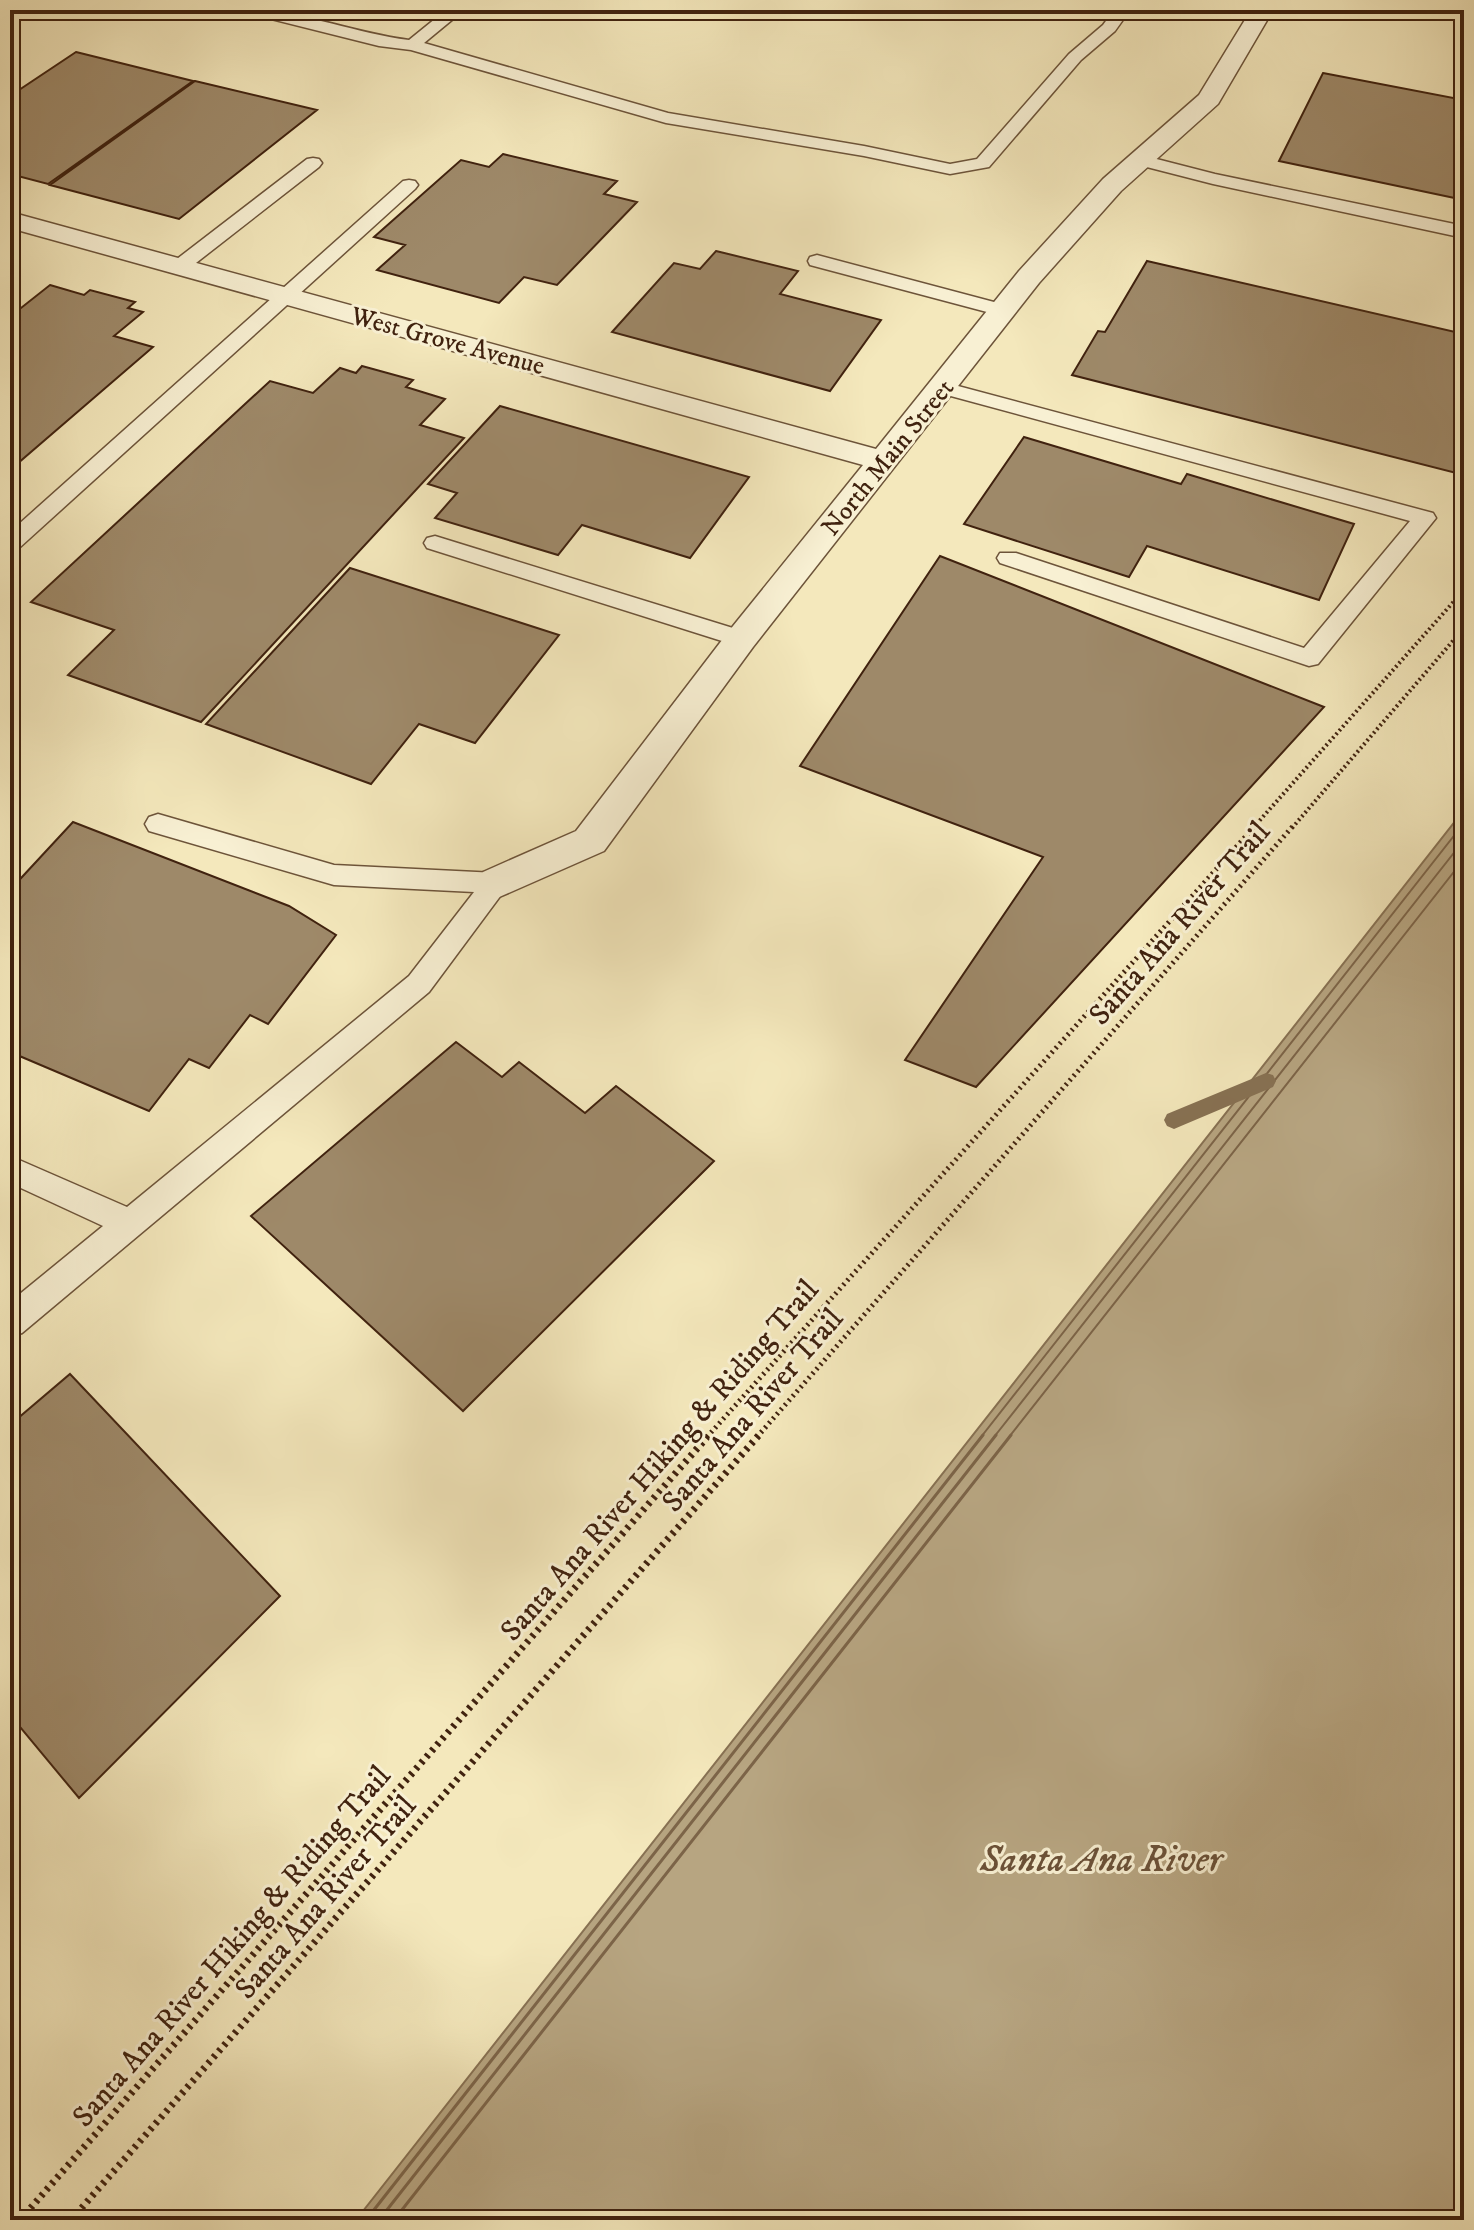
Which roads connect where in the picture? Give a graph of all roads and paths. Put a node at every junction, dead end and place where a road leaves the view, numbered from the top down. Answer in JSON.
{"nodes":[{"id":1,"x":253,"y":10,"type":"edge"},
{"id":2,"x":456,"y":10,"type":"edge"},
{"id":3,"x":1122,"y":10,"type":"edge"},
{"id":4,"x":1262,"y":10,"type":"edge"},
{"id":5,"x":412,"y":45,"type":"junction"},
{"id":6,"x":1141,"y":160,"type":"junction"},
{"id":7,"x":313,"y":163,"type":"dead end"},
{"id":8,"x":409,"y":185,"type":"dead end"},
{"id":9,"x":14,"y":225,"type":"edge"},
{"id":10,"x":1464,"y":232,"type":"edge"},
{"id":11,"x":817,"y":261,"type":"dead end"},
{"id":12,"x":180,"y":266,"type":"junction"},
{"id":13,"x":287,"y":296,"type":"junction"},
{"id":14,"x":1002,"y":310,"type":"junction"},
{"id":15,"x":943,"y":388,"type":"junction"},
{"id":16,"x":885,"y":461,"type":"junction"},
{"id":17,"x":435,"y":543,"type":"dead end"},
{"id":18,"x":10,"y":544,"type":"edge"},
{"id":19,"x":1008,"y":558,"type":"dead end"},
{"id":20,"x":1464,"y":590,"type":"edge"},
{"id":21,"x":1464,"y":628,"type":"edge"},
{"id":22,"x":741,"y":639,"type":"junction"},
{"id":23,"x":158,"y":824,"type":"dead end"},
{"id":24,"x":497,"y":883,"type":"junction"},
{"id":25,"x":10,"y":1169,"type":"edge"},
{"id":26,"x":130,"y":1223,"type":"junction"},
{"id":27,"x":10,"y":1322,"type":"edge"},
{"id":28,"x":20,"y":2220,"type":"edge"},
{"id":29,"x":71,"y":2220,"type":"edge"}],
"edges":[{"from":1,"to":5,"type":"lane"},
{"from":2,"to":5,"type":"lane"},
{"from":3,"to":5,"type":"lane"},
{"from":4,"to":6,"type":"street","name":"North Main Street"},
{"from":6,"to":10,"type":"lane"},
{"from":6,"to":14,"type":"street","name":"North Main Street"},
{"from":7,"to":12,"type":"lane"},
{"from":8,"to":13,"type":"lane"},
{"from":9,"to":12,"type":"street","name":"West Grove Avenue"},
{"from":11,"to":14,"type":"lane"},
{"from":12,"to":13,"type":"street","name":"West Grove Avenue"},
{"from":13,"to":16,"type":"street","name":"West Grove Avenue"},
{"from":13,"to":18,"type":"lane"},
{"from":14,"to":15,"type":"street","name":"North Main Street"},
{"from":15,"to":16,"type":"street","name":"North Main Street"},
{"from":15,"to":19,"type":"lane"},
{"from":16,"to":22,"type":"street","name":"North Main Street"},
{"from":17,"to":22,"type":"lane"},
{"from":20,"to":28,"type":"path","name":"Santa Ana River Hiking & Riding Trail"},
{"from":21,"to":29,"type":"path","name":"Santa Ana River Trail"},
{"from":22,"to":24,"type":"street","name":"North Main Street"},
{"from":23,"to":24,"type":"lane"},
{"from":24,"to":26,"type":"lane"},
{"from":25,"to":26,"type":"lane"},
{"from":26,"to":27,"type":"lane"}]}
